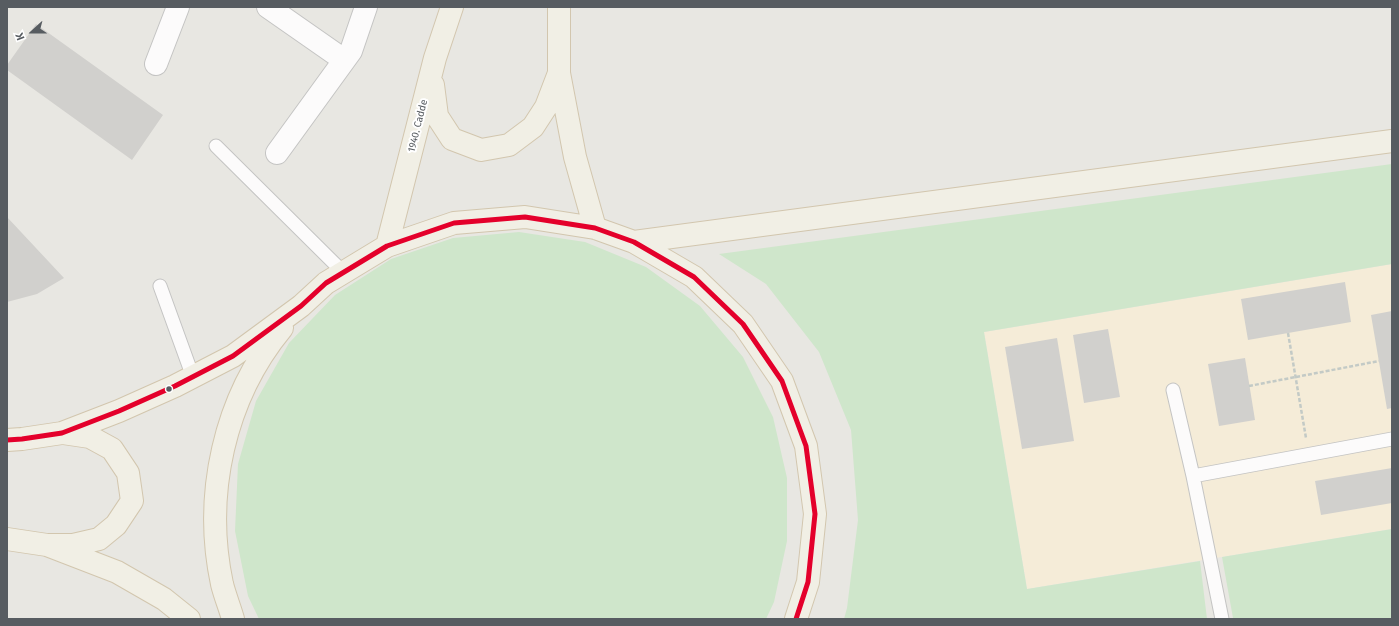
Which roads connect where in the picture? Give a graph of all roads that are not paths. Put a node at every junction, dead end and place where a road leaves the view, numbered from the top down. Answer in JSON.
{"nodes":[{"id":1,"x":178,"y":7,"type":"edge"},
{"id":2,"x":268,"y":7,"type":"edge"},
{"id":3,"x":366,"y":7,"type":"edge"},
{"id":4,"x":452,"y":7,"type":"edge"},
{"id":5,"x":559,"y":7,"type":"edge"},
{"id":6,"x":435,"y":58,"type":"junction"},
{"id":7,"x":344,"y":60,"type":"junction"},
{"id":8,"x":156,"y":64,"type":"dead end"},
{"id":9,"x":559,"y":73,"type":"junction"},
{"id":10,"x":1392,"y":141,"type":"edge"},
{"id":11,"x":216,"y":146,"type":"dead end"},
{"id":12,"x":277,"y":153,"type":"dead end"},
{"id":13,"x":595,"y":228,"type":"junction"},
{"id":14,"x":634,"y":242,"type":"junction"},
{"id":15,"x":387,"y":246,"type":"junction"},
{"id":16,"x":342,"y":272,"type":"junction"},
{"id":17,"x":160,"y":286,"type":"dead end"},
{"id":18,"x":301,"y":306,"type":"junction"},
{"id":19,"x":193,"y":377,"type":"junction"},
{"id":20,"x":1173,"y":390,"type":"dead end"},
{"id":21,"x":62,"y":432,"type":"junction"},
{"id":22,"x":1392,"y":439,"type":"edge"},
{"id":23,"x":7,"y":440,"type":"edge"},
{"id":24,"x":1193,"y":476,"type":"junction"},
{"id":25,"x":7,"y":539,"type":"edge"},
{"id":26,"x":47,"y":545,"type":"junction"},
{"id":27,"x":189,"y":619,"type":"edge"},
{"id":28,"x":233,"y":619,"type":"edge"},
{"id":29,"x":796,"y":619,"type":"edge"},
{"id":30,"x":1222,"y":619,"type":"edge"}],
"edges":[{"from":1,"to":8,"type":"street"},
{"from":2,"to":7,"type":"street"},
{"from":3,"to":7,"type":"street"},
{"from":4,"to":6,"type":"main road","name":"1940. Cadde"},
{"from":5,"to":9,"type":"main road"},
{"from":6,"to":9,"type":"main road"},
{"from":6,"to":15,"type":"main road","name":"1940. Cadde"},
{"from":7,"to":12,"type":"street"},
{"from":9,"to":13,"type":"main road"},
{"from":10,"to":14,"type":"main road"},
{"from":11,"to":16,"type":"lane"},
{"from":13,"to":14,"type":"main road"},
{"from":13,"to":15,"type":"main road"},
{"from":14,"to":29,"type":"main road"},
{"from":15,"to":16,"type":"main road"},
{"from":16,"to":18,"type":"main road"},
{"from":17,"to":19,"type":"lane"},
{"from":18,"to":19,"type":"main road"},
{"from":18,"to":28,"type":"main road"},
{"from":19,"to":21,"type":"main road"},
{"from":20,"to":24,"type":"lane"},
{"from":21,"to":23,"type":"main road"},
{"from":21,"to":26,"type":"main road"},
{"from":22,"to":24,"type":"lane"},
{"from":24,"to":30,"type":"lane"},
{"from":25,"to":26,"type":"main road"},
{"from":26,"to":27,"type":"main road"}]}
